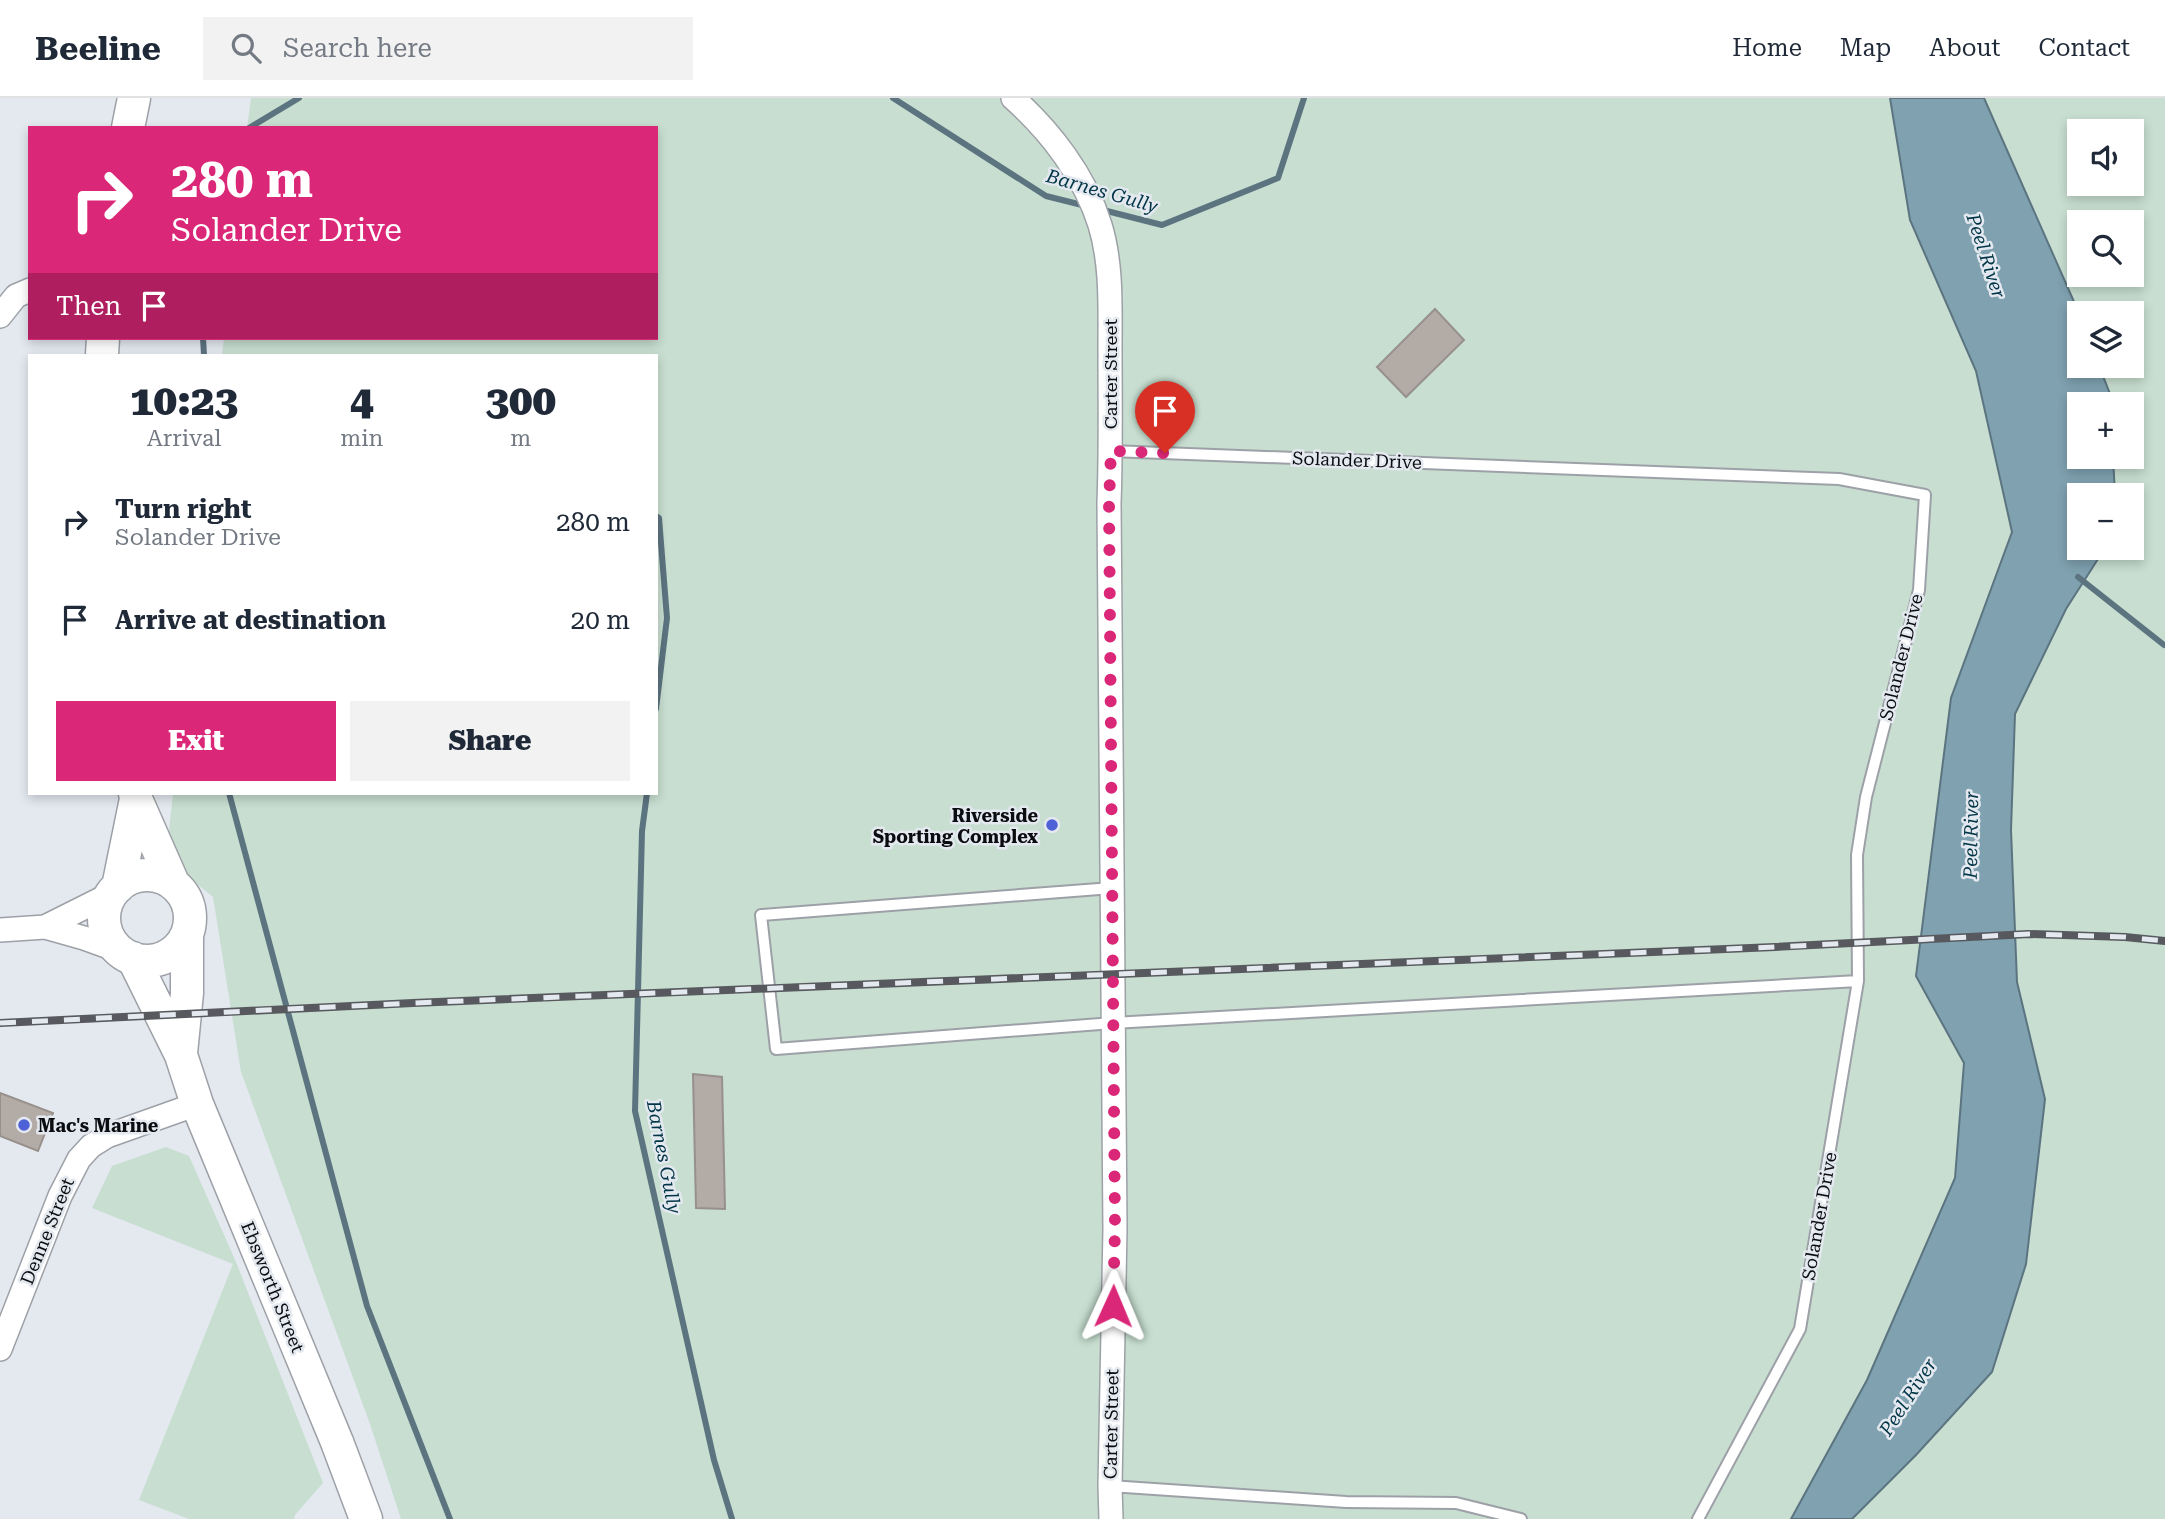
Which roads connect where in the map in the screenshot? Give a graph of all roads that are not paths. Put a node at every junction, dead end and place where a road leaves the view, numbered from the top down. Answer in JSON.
{"nodes":[{"id":1,"x":134,"y":98,"type":"edge"},
{"id":2,"x":1013,"y":98,"type":"edge"},
{"id":3,"x":128,"y":126,"type":"edge"},
{"id":4,"x":28,"y":291,"type":"edge"},
{"id":5,"x":0,"y":316,"type":"edge"},
{"id":6,"x":1111,"y":451,"type":"junction"},
{"id":7,"x":135,"y":796,"type":"edge"},
{"id":8,"x":173,"y":883,"type":"junction"},
{"id":9,"x":1112,"y":888,"type":"junction"},
{"id":10,"x":114,"y":890,"type":"junction"},
{"id":11,"x":45,"y":928,"type":"junction"},
{"id":12,"x":0,"y":930,"type":"edge"},
{"id":13,"x":187,"y":935,"type":"junction"},
{"id":14,"x":126,"y":955,"type":"junction"},
{"id":15,"x":1858,"y":981,"type":"junction"},
{"id":16,"x":1113,"y":1023,"type":"junction"},
{"id":17,"x":181,"y":1055,"type":"junction"},
{"id":18,"x":197,"y":1104,"type":"junction"},
{"id":19,"x":0,"y":1349,"type":"edge"},
{"id":20,"x":1110,"y":1486,"type":"junction"},
{"id":21,"x":364,"y":1518,"type":"edge"},
{"id":22,"x":1111,"y":1519,"type":"edge"},
{"id":23,"x":1521,"y":1519,"type":"edge"},
{"id":24,"x":1698,"y":1519,"type":"edge"}],
"edges":[{"from":1,"to":3,"type":"street"},
{"from":2,"to":6,"type":"street","name":"Carter Street"},
{"from":4,"to":5,"type":"street"},
{"from":6,"to":9,"type":"street","name":"Carter Street"},
{"from":6,"to":15,"type":"lane","name":"Solander Drive"},
{"from":7,"to":8,"type":"street"},
{"from":7,"to":10,"type":"street"},
{"from":8,"to":10,"type":"street"},
{"from":8,"to":13,"type":"street"},
{"from":9,"to":16,"type":"street","name":"Carter Street"},
{"from":9,"to":16,"type":"lane"},
{"from":10,"to":11,"type":"street"},
{"from":10,"to":14,"type":"street"},
{"from":11,"to":12,"type":"street"},
{"from":11,"to":14,"type":"street"},
{"from":13,"to":14,"type":"street"},
{"from":13,"to":17,"type":"street","name":"Ebsworth Street"},
{"from":14,"to":17,"type":"street","name":"Ebsworth Street"},
{"from":15,"to":16,"type":"lane"},
{"from":15,"to":24,"type":"lane","name":"Solander Drive"},
{"from":16,"to":20,"type":"street","name":"Carter Street"},
{"from":17,"to":18,"type":"street","name":"Ebsworth Street"},
{"from":18,"to":19,"type":"street","name":"Denne Street"},
{"from":18,"to":21,"type":"street","name":"Ebsworth Street"},
{"from":20,"to":22,"type":"street","name":"Carter Street"},
{"from":20,"to":23,"type":"lane"}]}
